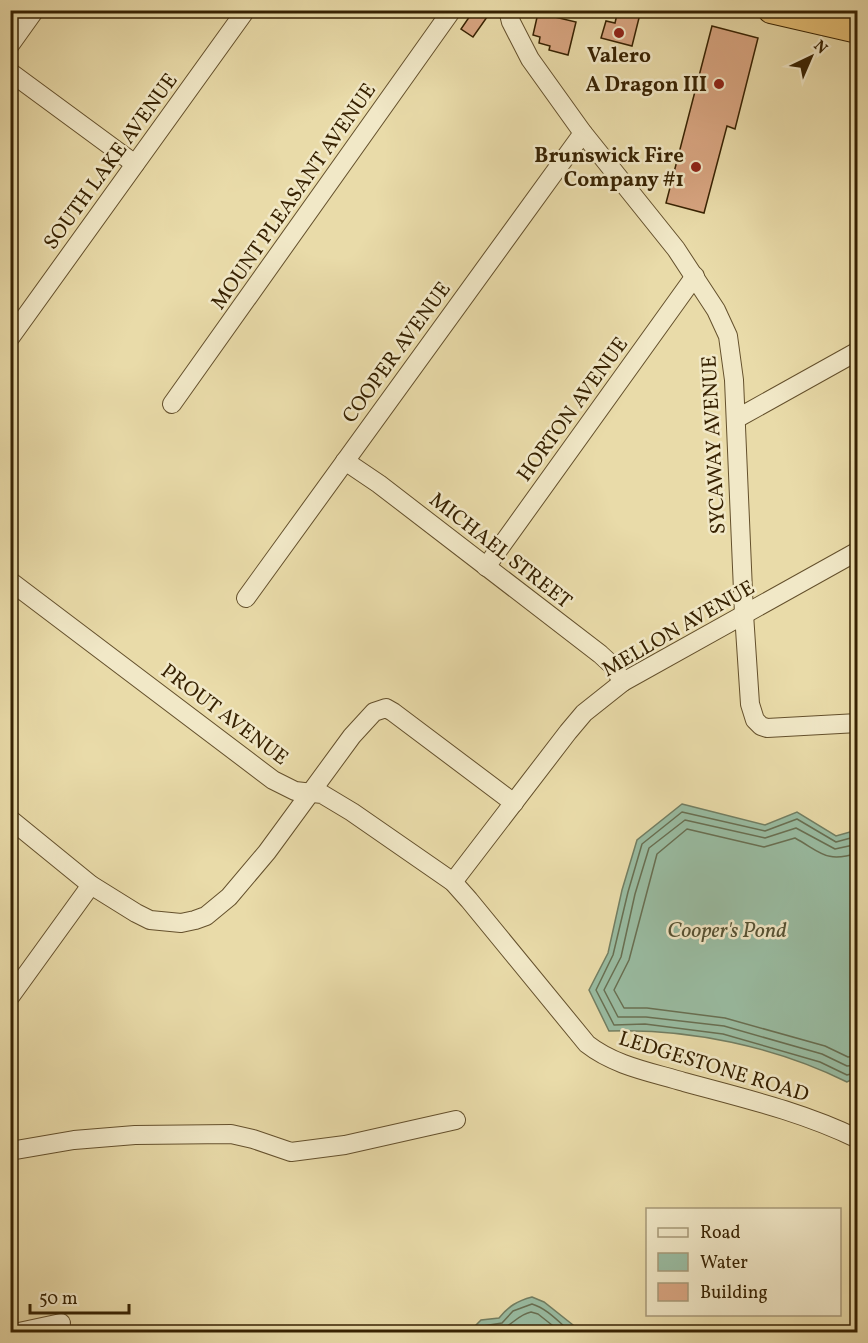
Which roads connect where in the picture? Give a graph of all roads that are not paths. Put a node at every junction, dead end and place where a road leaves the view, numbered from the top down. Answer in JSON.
{"nodes":[{"id":1,"x":35,"y":10,"type":"edge"},
{"id":2,"x":246,"y":10,"type":"edge"},
{"id":3,"x":508,"y":10,"type":"edge"},
{"id":4,"x":771,"y":10,"type":"edge"},
{"id":5,"x":452,"y":11,"type":"edge"},
{"id":6,"x":854,"y":23,"type":"edge"},
{"id":7,"x":10,"y":45,"type":"edge"},
{"id":8,"x":10,"y":72,"type":"edge"},
{"id":9,"x":583,"y":133,"type":"junction"},
{"id":10,"x":135,"y":164,"type":"junction"},
{"id":11,"x":695,"y":276,"type":"junction"},
{"id":12,"x":10,"y":338,"type":"edge"},
{"id":13,"x":858,"y":351,"type":"edge"},
{"id":14,"x":172,"y":404,"type":"dead end"},
{"id":15,"x":736,"y":419,"type":"junction"},
{"id":16,"x":345,"y":461,"type":"junction"},
{"id":17,"x":858,"y":551,"type":"edge"},
{"id":18,"x":486,"y":567,"type":"junction"},
{"id":19,"x":10,"y":581,"type":"edge"},
{"id":20,"x":246,"y":598,"type":"dead end"},
{"id":21,"x":744,"y":614,"type":"junction"},
{"id":22,"x":623,"y":682,"type":"junction"},
{"id":23,"x":858,"y":723,"type":"edge"},
{"id":24,"x":310,"y":792,"type":"junction"},
{"id":25,"x":514,"y":803,"type":"junction"},
{"id":26,"x":14,"y":827,"type":"edge"},
{"id":27,"x":453,"y":882,"type":"junction"},
{"id":28,"x":91,"y":885,"type":"junction"},
{"id":29,"x":10,"y":997,"type":"edge"},
{"id":30,"x":456,"y":1120,"type":"dead end"},
{"id":31,"x":858,"y":1139,"type":"edge"},
{"id":32,"x":10,"y":1151,"type":"edge"},
{"id":33,"x":60,"y":1323,"type":"dead end"},
{"id":34,"x":19,"y":1332,"type":"edge"}],
"edges":[{"from":1,"to":7,"type":"street"},
{"from":2,"to":10,"type":"street","name":"SOUTH LAKE AVENUE"},
{"from":3,"to":9,"type":"street","name":"SYCAWAY AVENUE"},
{"from":4,"to":6,"type":"highway"},
{"from":5,"to":14,"type":"street","name":"MOUNT PLEASANT AVENUE"},
{"from":8,"to":10,"type":"street"},
{"from":9,"to":11,"type":"street","name":"SYCAWAY AVENUE"},
{"from":9,"to":16,"type":"street","name":"COOPER AVENUE"},
{"from":10,"to":12,"type":"street","name":"SOUTH LAKE AVENUE"},
{"from":11,"to":15,"type":"street","name":"SYCAWAY AVENUE"},
{"from":11,"to":18,"type":"street","name":"HORTON AVENUE"},
{"from":13,"to":15,"type":"street"},
{"from":15,"to":21,"type":"street","name":"SYCAWAY AVENUE"},
{"from":16,"to":18,"type":"street","name":"MICHAEL STREET"},
{"from":16,"to":20,"type":"street","name":"COOPER AVENUE"},
{"from":17,"to":21,"type":"street","name":"MELLON AVENUE"},
{"from":18,"to":22,"type":"street","name":"MICHAEL STREET"},
{"from":19,"to":24,"type":"street","name":"PROUT AVENUE"},
{"from":21,"to":22,"type":"street","name":"MELLON AVENUE"},
{"from":21,"to":23,"type":"street","name":"SYCAWAY AVENUE"},
{"from":22,"to":25,"type":"street","name":"MELLON AVENUE"},
{"from":24,"to":25,"type":"street"},
{"from":24,"to":27,"type":"street","name":"PROUT AVENUE"},
{"from":24,"to":28,"type":"street"},
{"from":25,"to":27,"type":"street","name":"MELLON AVENUE"},
{"from":26,"to":28,"type":"street"},
{"from":27,"to":31,"type":"street","name":"LEDGESTONE ROAD"},
{"from":28,"to":29,"type":"street"},
{"from":30,"to":32,"type":"street"},
{"from":33,"to":34,"type":"street"}]}
